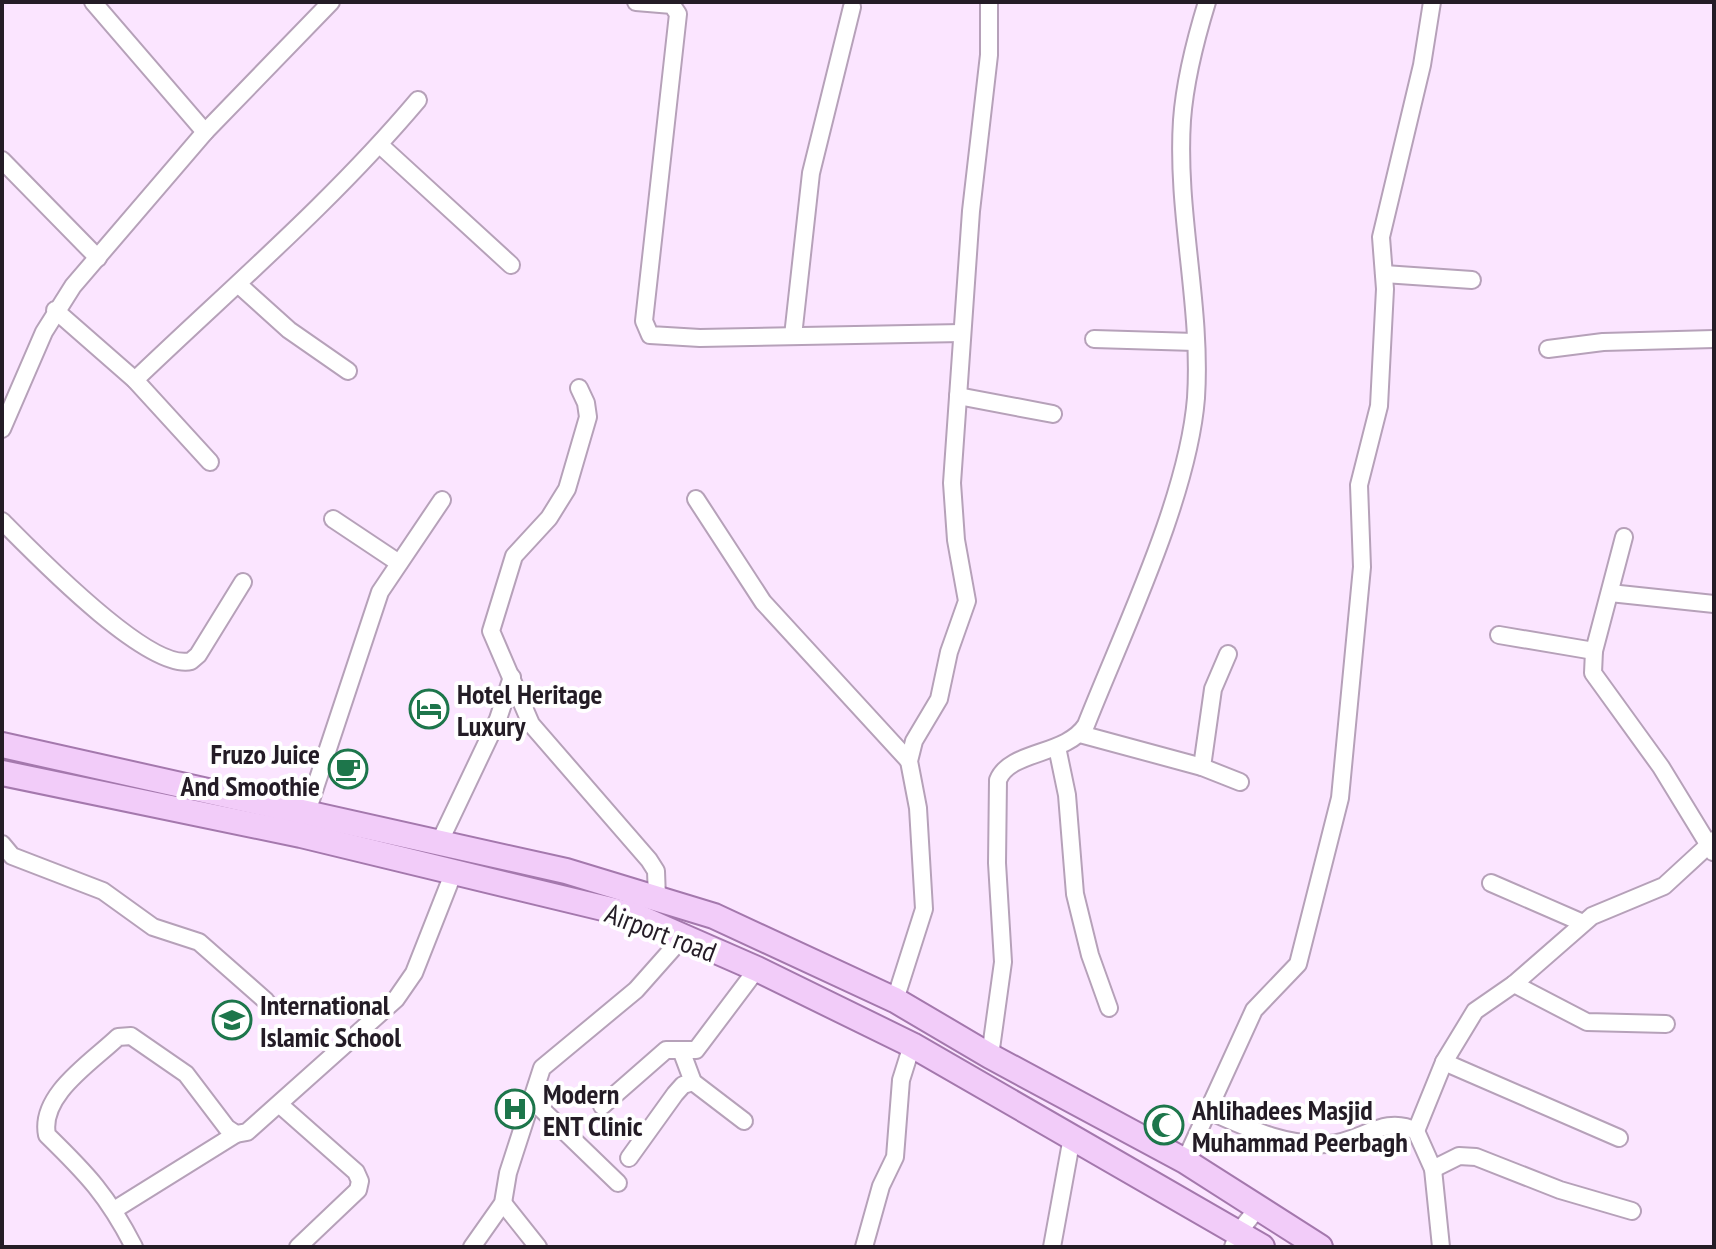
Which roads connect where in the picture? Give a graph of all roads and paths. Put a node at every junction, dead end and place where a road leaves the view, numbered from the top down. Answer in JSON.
{"nodes":[{"id":1,"x":93,"y":2,"type":"edge"},
{"id":2,"x":331,"y":2,"type":"edge"},
{"id":3,"x":636,"y":2,"type":"edge"},
{"id":4,"x":989,"y":2,"type":"edge"},
{"id":5,"x":1207,"y":2,"type":"edge"},
{"id":6,"x":1432,"y":2,"type":"edge"},
{"id":7,"x":852,"y":7,"type":"dead end"},
{"id":8,"x":418,"y":100,"type":"dead end"},
{"id":9,"x":205,"y":132,"type":"junction"},
{"id":10,"x":380,"y":145,"type":"junction"},
{"id":11,"x":2,"y":160,"type":"edge"},
{"id":12,"x":98,"y":258,"type":"junction"},
{"id":13,"x":511,"y":265,"type":"dead end"},
{"id":14,"x":1384,"y":274,"type":"junction"},
{"id":15,"x":1472,"y":280,"type":"dead end"},
{"id":16,"x":238,"y":284,"type":"junction"},
{"id":17,"x":55,"y":310,"type":"junction"},
{"id":18,"x":962,"y":333,"type":"junction"},
{"id":19,"x":793,"y":336,"type":"junction"},
{"id":20,"x":1094,"y":339,"type":"dead end"},
{"id":21,"x":1714,"y":339,"type":"edge"},
{"id":22,"x":1195,"y":342,"type":"junction"},
{"id":23,"x":1548,"y":349,"type":"dead end"},
{"id":24,"x":348,"y":371,"type":"dead end"},
{"id":25,"x":135,"y":380,"type":"junction"},
{"id":26,"x":579,"y":388,"type":"dead end"},
{"id":27,"x":958,"y":396,"type":"junction"},
{"id":28,"x":1053,"y":414,"type":"dead end"},
{"id":29,"x":2,"y":429,"type":"edge"},
{"id":30,"x":210,"y":462,"type":"dead end"},
{"id":31,"x":696,"y":499,"type":"dead end"},
{"id":32,"x":442,"y":500,"type":"dead end"},
{"id":33,"x":333,"y":519,"type":"dead end"},
{"id":34,"x":2,"y":521,"type":"edge"},
{"id":35,"x":1624,"y":537,"type":"dead end"},
{"id":36,"x":399,"y":563,"type":"junction"},
{"id":37,"x":243,"y":582,"type":"dead end"},
{"id":38,"x":1610,"y":593,"type":"junction"},
{"id":39,"x":1714,"y":604,"type":"edge"},
{"id":40,"x":1499,"y":635,"type":"dead end"},
{"id":41,"x":1594,"y":651,"type":"junction"},
{"id":42,"x":1228,"y":654,"type":"dead end"},
{"id":43,"x":512,"y":677,"type":"junction"},
{"id":44,"x":1080,"y":734,"type":"junction"},
{"id":45,"x":2,"y":745,"type":"edge"},
{"id":46,"x":1057,"y":747,"type":"junction"},
{"id":47,"x":909,"y":761,"type":"junction"},
{"id":48,"x":1202,"y":767,"type":"junction"},
{"id":49,"x":2,"y":773,"type":"edge"},
{"id":50,"x":1240,"y":782,"type":"dead end"},
{"id":51,"x":2,"y":783,"type":"edge"},
{"id":52,"x":304,"y":823,"type":"junction"},
{"id":53,"x":440,"y":841,"type":"junction"},
{"id":54,"x":2,"y":844,"type":"edge"},
{"id":55,"x":1712,"y":845,"type":"edge"},
{"id":56,"x":453,"y":874,"type":"junction"},
{"id":57,"x":1491,"y":883,"type":"dead end"},
{"id":58,"x":657,"y":898,"type":"junction"},
{"id":59,"x":1583,"y":923,"type":"junction"},
{"id":60,"x":683,"y":937,"type":"junction"},
{"id":61,"x":757,"y":969,"type":"junction"},
{"id":62,"x":1514,"y":984,"type":"junction"},
{"id":63,"x":895,"y":1000,"type":"junction"},
{"id":64,"x":266,"y":1001,"type":"dead end"},
{"id":65,"x":1109,"y":1008,"type":"dead end"},
{"id":66,"x":1666,"y":1024,"type":"dead end"},
{"id":67,"x":912,"y":1045,"type":"junction"},
{"id":68,"x":681,"y":1050,"type":"junction"},
{"id":69,"x":990,"y":1056,"type":"junction"},
{"id":70,"x":1444,"y":1062,"type":"junction"},
{"id":71,"x":693,"y":1082,"type":"junction"},
{"id":72,"x":532,"y":1100,"type":"junction"},
{"id":73,"x":279,"y":1104,"type":"junction"},
{"id":74,"x":602,"y":1106,"type":"dead end"},
{"id":75,"x":1209,"y":1111,"type":"junction"},
{"id":76,"x":744,"y":1121,"type":"dead end"},
{"id":77,"x":1416,"y":1131,"type":"junction"},
{"id":78,"x":236,"y":1134,"type":"junction"},
{"id":79,"x":1072,"y":1137,"type":"junction"},
{"id":80,"x":1619,"y":1138,"type":"dead end"},
{"id":81,"x":629,"y":1158,"type":"dead end"},
{"id":82,"x":1185,"y":1161,"type":"junction"},
{"id":83,"x":1433,"y":1169,"type":"junction"},
{"id":84,"x":618,"y":1183,"type":"dead end"},
{"id":85,"x":503,"y":1203,"type":"junction"},
{"id":86,"x":1257,"y":1209,"type":"junction"},
{"id":87,"x":114,"y":1210,"type":"junction"},
{"id":88,"x":1632,"y":1211,"type":"dead end"},
{"id":89,"x":1235,"y":1240,"type":"edge"},
{"id":90,"x":134,"y":1247,"type":"edge"},
{"id":91,"x":298,"y":1247,"type":"edge"},
{"id":92,"x":472,"y":1247,"type":"edge"},
{"id":93,"x":538,"y":1247,"type":"edge"},
{"id":94,"x":864,"y":1247,"type":"edge"},
{"id":95,"x":1052,"y":1247,"type":"edge"},
{"id":96,"x":1262,"y":1247,"type":"edge"},
{"id":97,"x":1320,"y":1247,"type":"edge"},
{"id":98,"x":1441,"y":1247,"type":"edge"}],
"edges":[{"from":1,"to":9,"type":"street"},
{"from":2,"to":9,"type":"street"},
{"from":3,"to":19,"type":"street"},
{"from":4,"to":18,"type":"street"},
{"from":5,"to":22,"type":"street"},
{"from":6,"to":14,"type":"street"},
{"from":7,"to":19,"type":"street"},
{"from":8,"to":10,"type":"street"},
{"from":9,"to":12,"type":"street"},
{"from":10,"to":13,"type":"street"},
{"from":10,"to":16,"type":"street"},
{"from":11,"to":12,"type":"street"},
{"from":12,"to":17,"type":"street"},
{"from":14,"to":15,"type":"street"},
{"from":14,"to":75,"type":"street"},
{"from":16,"to":24,"type":"street"},
{"from":16,"to":25,"type":"street"},
{"from":17,"to":25,"type":"street"},
{"from":17,"to":29,"type":"street"},
{"from":18,"to":19,"type":"street"},
{"from":18,"to":27,"type":"street"},
{"from":20,"to":22,"type":"street"},
{"from":21,"to":23,"type":"street"},
{"from":22,"to":44,"type":"street"},
{"from":25,"to":30,"type":"street"},
{"from":26,"to":43,"type":"street"},
{"from":27,"to":28,"type":"street"},
{"from":27,"to":47,"type":"street"},
{"from":31,"to":47,"type":"street"},
{"from":32,"to":36,"type":"street"},
{"from":33,"to":36,"type":"street"},
{"from":34,"to":37,"type":"street"},
{"from":35,"to":38,"type":"street"},
{"from":36,"to":52,"type":"street"},
{"from":38,"to":39,"type":"street"},
{"from":38,"to":41,"type":"street"},
{"from":40,"to":41,"type":"street"},
{"from":41,"to":55,"type":"street"},
{"from":42,"to":48,"type":"street"},
{"from":43,"to":53,"type":"street"},
{"from":43,"to":58,"type":"street"},
{"from":44,"to":46,"type":"street"},
{"from":44,"to":48,"type":"street"},
{"from":45,"to":52,"type":"main road"},
{"from":46,"to":65,"type":"street"},
{"from":46,"to":69,"type":"street"},
{"from":47,"to":63,"type":"street"},
{"from":48,"to":50,"type":"street"},
{"from":49,"to":51,"type":"street"},
{"from":49,"to":52,"type":"main road","name":"Airport road"},
{"from":52,"to":53,"type":"main road"},
{"from":52,"to":56,"type":"main road","name":"Airport road"},
{"from":53,"to":58,"type":"main road"},
{"from":54,"to":64,"type":"street"},
{"from":55,"to":59,"type":"street"},
{"from":56,"to":60,"type":"main road","name":"Airport road"},
{"from":56,"to":73,"type":"street"},
{"from":57,"to":59,"type":"street"},
{"from":58,"to":63,"type":"main road"},
{"from":59,"to":62,"type":"street"},
{"from":60,"to":61,"type":"main road","name":"Airport road"},
{"from":60,"to":72,"type":"street"},
{"from":61,"to":67,"type":"main road","name":"Airport road"},
{"from":61,"to":68,"type":"street"},
{"from":62,"to":66,"type":"street"},
{"from":62,"to":70,"type":"street"},
{"from":63,"to":69,"type":"main road"},
{"from":67,"to":79,"type":"main road","name":"Airport road"},
{"from":67,"to":94,"type":"street"},
{"from":68,"to":71,"type":"street"},
{"from":68,"to":74,"type":"street"},
{"from":69,"to":82,"type":"main road"},
{"from":70,"to":77,"type":"street"},
{"from":70,"to":80,"type":"street"},
{"from":71,"to":76,"type":"street"},
{"from":71,"to":81,"type":"street"},
{"from":72,"to":84,"type":"street"},
{"from":72,"to":85,"type":"street"},
{"from":73,"to":78,"type":"street"},
{"from":73,"to":91,"type":"street"},
{"from":75,"to":77,"type":"street"},
{"from":75,"to":82,"type":"street"},
{"from":77,"to":83,"type":"street"},
{"from":78,"to":87,"type":"street"},
{"from":78,"to":87,"type":"street"},
{"from":79,"to":89,"type":"main road","name":"Airport road"},
{"from":79,"to":95,"type":"street"},
{"from":82,"to":86,"type":"main road"},
{"from":83,"to":88,"type":"street"},
{"from":83,"to":98,"type":"street"},
{"from":85,"to":92,"type":"street"},
{"from":85,"to":93,"type":"street"},
{"from":86,"to":89,"type":"street"},
{"from":86,"to":97,"type":"main road"},
{"from":87,"to":90,"type":"street"},
{"from":89,"to":96,"type":"main road","name":"Airport road"}]}
